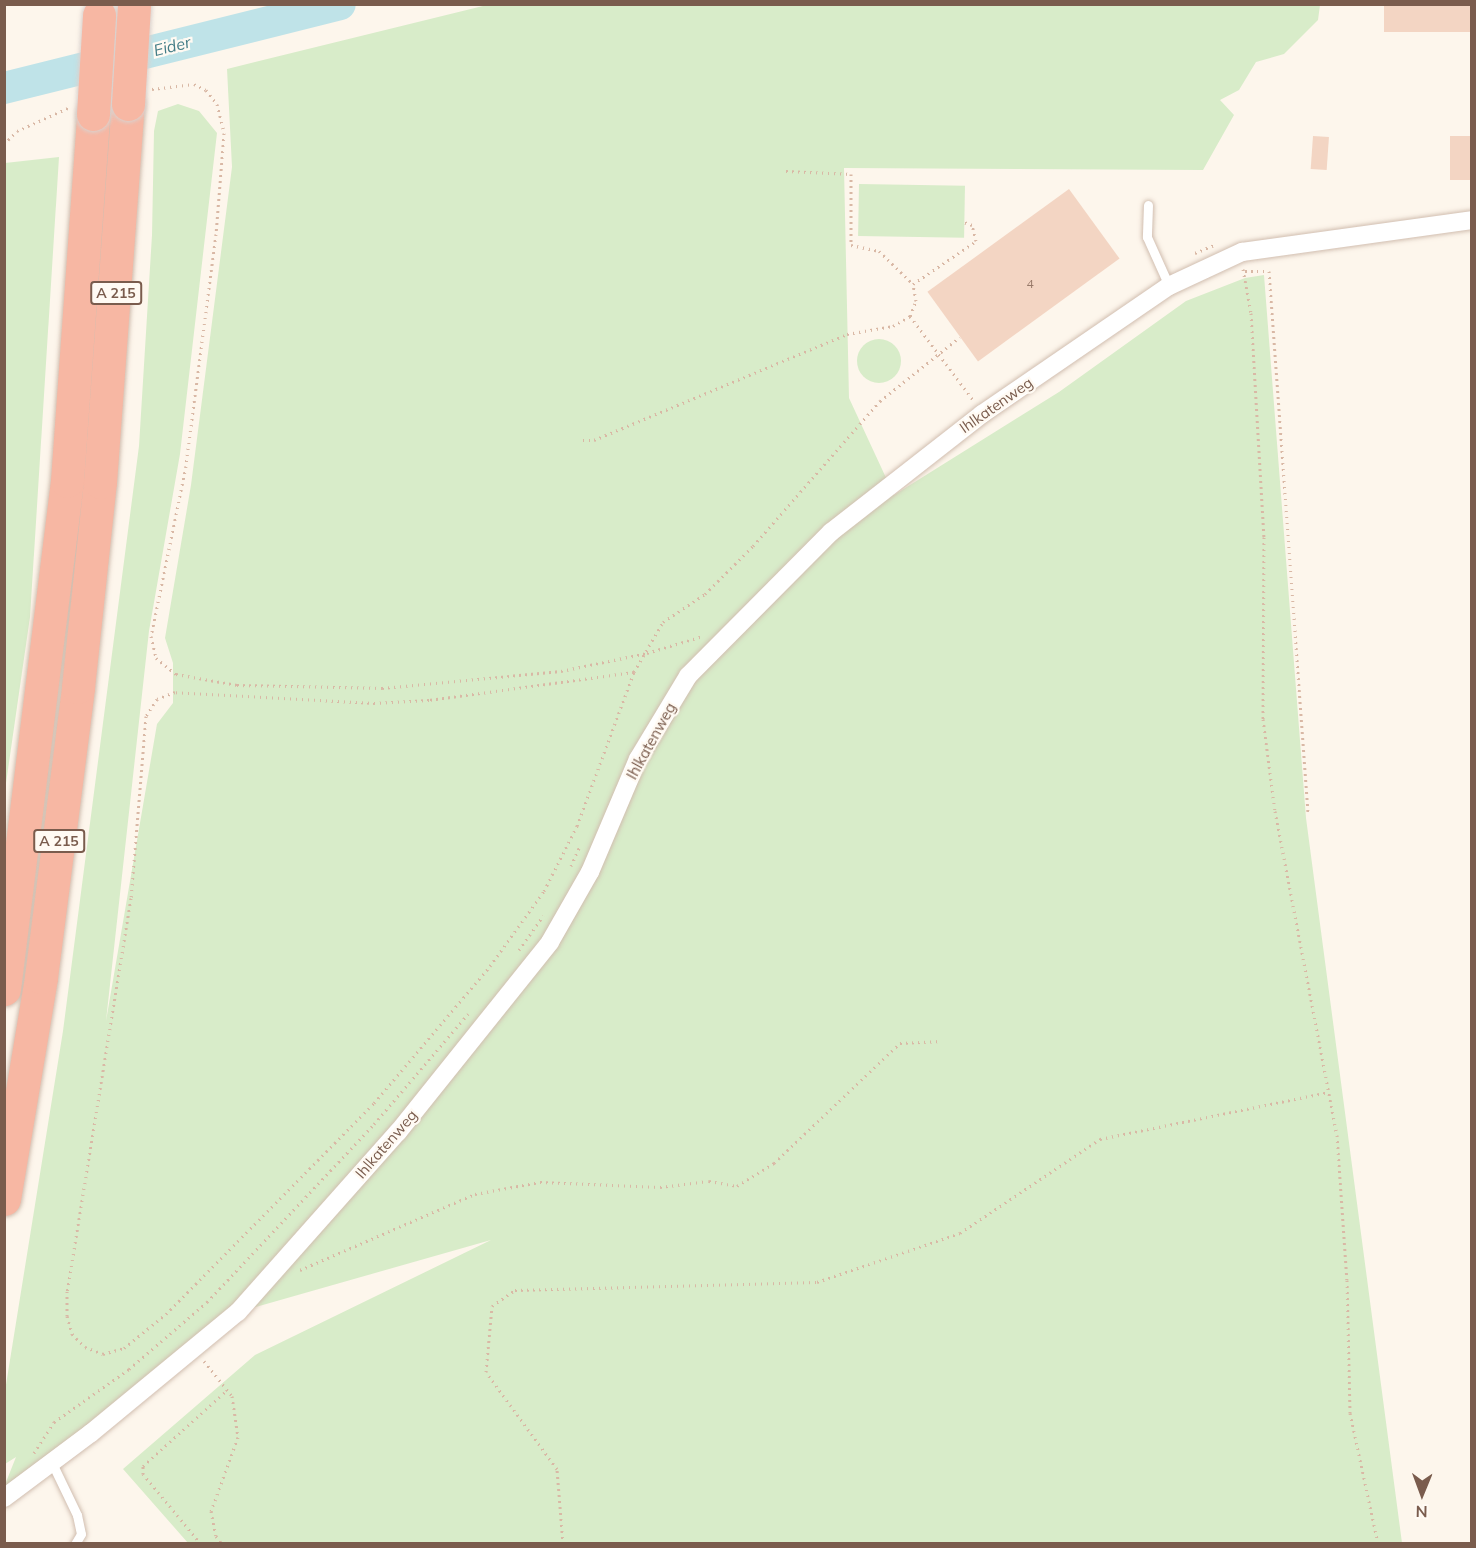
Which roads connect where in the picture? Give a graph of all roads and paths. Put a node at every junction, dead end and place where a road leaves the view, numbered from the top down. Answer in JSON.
{"nodes":[{"id":1,"x":134,"y":5,"type":"edge"},
{"id":2,"x":99,"y":10,"type":"edge"},
{"id":3,"x":194,"y":84,"type":"dead end"},
{"id":4,"x":786,"y":171,"type":"dead end"},
{"id":5,"x":1148,"y":205,"type":"dead end"},
{"id":6,"x":1472,"y":220,"type":"edge"},
{"id":7,"x":964,"y":222,"type":"dead end"},
{"id":8,"x":1243,"y":271,"type":"dead end"},
{"id":9,"x":1245,"y":278,"type":"dead end"},
{"id":10,"x":913,"y":284,"type":"junction"},
{"id":11,"x":1169,"y":286,"type":"junction"},
{"id":12,"x":910,"y":316,"type":"junction"},
{"id":13,"x":960,"y":337,"type":"dead end"},
{"id":14,"x":938,"y":352,"type":"junction"},
{"id":15,"x":982,"y":414,"type":"junction"},
{"id":16,"x":583,"y":440,"type":"dead end"},
{"id":17,"x":700,"y":642,"type":"dead end"},
{"id":18,"x":647,"y":653,"type":"junction"},
{"id":19,"x":634,"y":672,"type":"junction"},
{"id":20,"x":1308,"y":813,"type":"dead end"},
{"id":21,"x":582,"y":842,"type":"dead end"},
{"id":22,"x":569,"y":872,"type":"dead end"},
{"id":23,"x":548,"y":909,"type":"dead end"},
{"id":24,"x":517,"y":953,"type":"dead end"},
{"id":25,"x":4,"y":988,"type":"edge"},
{"id":26,"x":474,"y":1007,"type":"dead end"},
{"id":27,"x":941,"y":1041,"type":"dead end"},
{"id":28,"x":1328,"y":1092,"type":"junction"},
{"id":29,"x":4,"y":1199,"type":"edge"},
{"id":30,"x":292,"y":1273,"type":"dead end"},
{"id":31,"x":193,"y":1348,"type":"junction"},
{"id":32,"x":227,"y":1390,"type":"junction"},
{"id":33,"x":27,"y":1458,"type":"dead end"},
{"id":34,"x":52,"y":1463,"type":"junction"},
{"id":35,"x":4,"y":1498,"type":"edge"},
{"id":36,"x":75,"y":1544,"type":"edge"},
{"id":37,"x":201,"y":1544,"type":"edge"},
{"id":38,"x":222,"y":1544,"type":"edge"},
{"id":39,"x":563,"y":1544,"type":"edge"},
{"id":40,"x":1378,"y":1544,"type":"edge"}],
"edges":[{"from":1,"to":29,"type":"highway","number":"A 215","bridge":true},
{"from":2,"to":25,"type":"highway","number":"A 215","bridge":true},
{"from":3,"to":18,"type":"path"},
{"from":4,"to":10,"type":"path"},
{"from":5,"to":11,"type":"lane"},
{"from":6,"to":11,"type":"street","name":"Ihlkatenweg"},
{"from":7,"to":10,"type":"path"},
{"from":8,"to":20,"type":"path"},
{"from":9,"to":28,"type":"path"},
{"from":10,"to":12,"type":"path"},
{"from":11,"to":15,"type":"street","name":"Ihlkatenweg"},
{"from":12,"to":14,"type":"path"},
{"from":12,"to":16,"type":"path"},
{"from":13,"to":14,"type":"path"},
{"from":14,"to":15,"type":"path"},
{"from":14,"to":18,"type":"path"},
{"from":15,"to":31,"type":"street","name":"Ihlkatenweg"},
{"from":17,"to":18,"type":"path"},
{"from":18,"to":19,"type":"path"},
{"from":19,"to":19,"type":"path"},
{"from":21,"to":22,"type":"path"},
{"from":23,"to":24,"type":"path"},
{"from":26,"to":33,"type":"path"},
{"from":27,"to":30,"type":"path"},
{"from":28,"to":39,"type":"path"},
{"from":28,"to":40,"type":"path"},
{"from":31,"to":32,"type":"path"},
{"from":31,"to":34,"type":"street","name":"Ihlkatenweg"},
{"from":32,"to":37,"type":"path"},
{"from":32,"to":38,"type":"path"},
{"from":34,"to":35,"type":"street","name":"Ihlkatenweg"},
{"from":34,"to":36,"type":"lane"}]}
